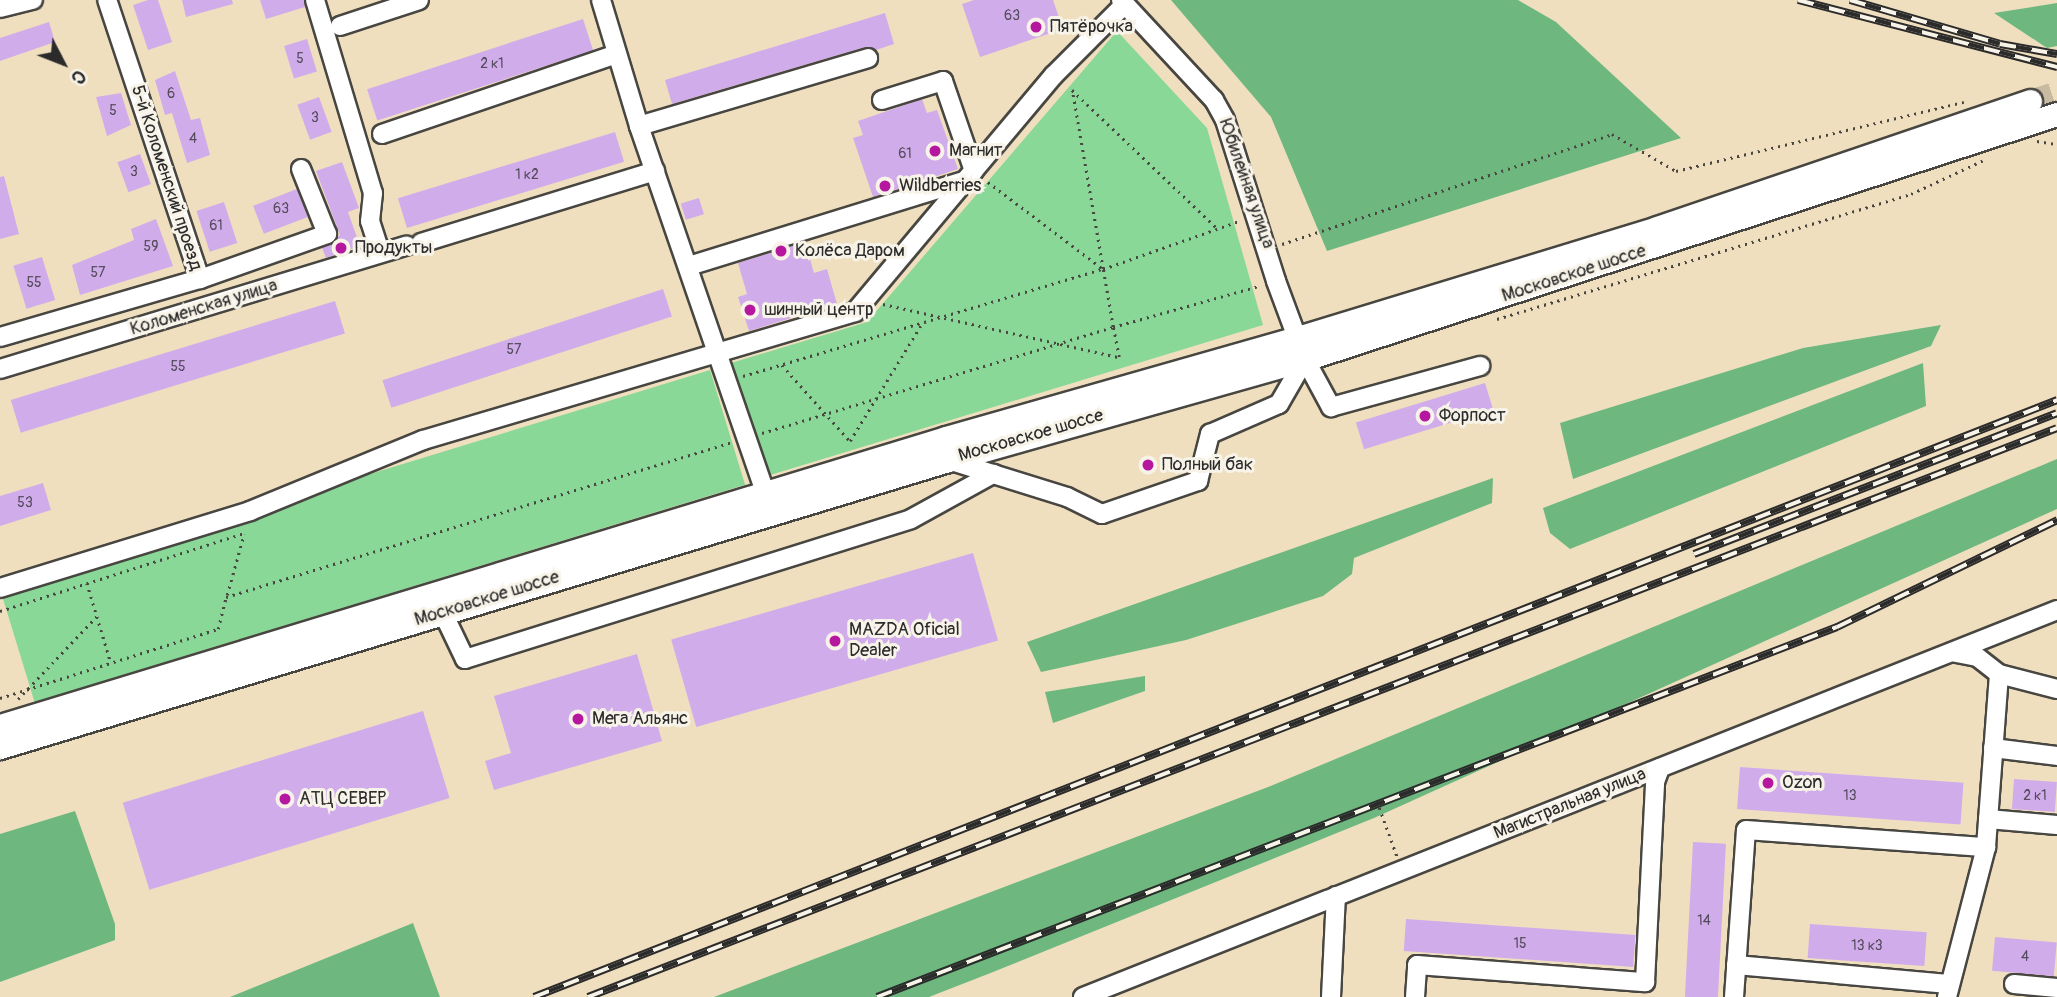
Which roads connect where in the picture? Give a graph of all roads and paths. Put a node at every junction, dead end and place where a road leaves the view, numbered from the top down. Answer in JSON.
{"nodes":[{"id":1,"x":107,"y":0,"type":"edge"},
{"id":2,"x":315,"y":0,"type":"edge"},
{"id":3,"x":419,"y":0,"type":"edge"},
{"id":4,"x":601,"y":0,"type":"edge"},
{"id":5,"x":26,"y":1,"type":"edge"},
{"id":6,"x":1123,"y":2,"type":"edge"},
{"id":7,"x":0,"y":8,"type":"edge"},
{"id":8,"x":340,"y":26,"type":"dead end"},
{"id":9,"x":617,"y":54,"type":"junction"},
{"id":10,"x":868,"y":58,"type":"dead end"},
{"id":11,"x":1972,"y":99,"type":"dead end"},
{"id":12,"x":882,"y":100,"type":"dead end"},
{"id":13,"x":2030,"y":101,"type":"tunnel mouth"},
{"id":14,"x":2057,"y":114,"type":"edge"},
{"id":15,"x":639,"y":126,"type":"junction"},
{"id":16,"x":382,"y":134,"type":"dead end"},
{"id":17,"x":1994,"y":155,"type":"dead end"},
{"id":18,"x":301,"y":169,"type":"dead end"},
{"id":19,"x":655,"y":171,"type":"junction"},
{"id":20,"x":970,"y":175,"type":"junction"},
{"id":21,"x":1255,"y":215,"type":"junction"},
{"id":22,"x":1217,"y":229,"type":"junction"},
{"id":23,"x":1269,"y":248,"type":"junction"},
{"id":24,"x":380,"y":251,"type":"junction"},
{"id":25,"x":689,"y":265,"type":"junction"},
{"id":26,"x":1103,"y":269,"type":"junction"},
{"id":27,"x":200,"y":279,"type":"junction"},
{"id":28,"x":1276,"y":281,"type":"junction"},
{"id":29,"x":865,"y":300,"type":"junction"},
{"id":30,"x":939,"y":317,"type":"junction"},
{"id":31,"x":1489,"y":321,"type":"dead end"},
{"id":32,"x":923,"y":323,"type":"junction"},
{"id":33,"x":1113,"y":327,"type":"junction"},
{"id":34,"x":0,"y":337,"type":"edge"},
{"id":35,"x":1058,"y":344,"type":"junction"},
{"id":36,"x":1301,"y":349,"type":"junction"},
{"id":37,"x":716,"y":351,"type":"junction"},
{"id":38,"x":781,"y":364,"type":"junction"},
{"id":39,"x":1480,"y":366,"type":"dead end"},
{"id":40,"x":0,"y":369,"type":"edge"},
{"id":41,"x":725,"y":381,"type":"junction"},
{"id":42,"x":876,"y":398,"type":"junction"},
{"id":43,"x":825,"y":413,"type":"junction"},
{"id":44,"x":748,"y":437,"type":"junction"},
{"id":45,"x":948,"y":460,"type":"junction"},
{"id":46,"x":993,"y":474,"type":"junction"},
{"id":47,"x":766,"y":494,"type":"junction"},
{"id":48,"x":250,"y":511,"type":"junction"},
{"id":49,"x":244,"y":533,"type":"junction"},
{"id":50,"x":81,"y":563,"type":"junction"},
{"id":51,"x":87,"y":583,"type":"junction"},
{"id":52,"x":0,"y":588,"type":"edge"},
{"id":53,"x":226,"y":597,"type":"junction"},
{"id":54,"x":2057,"y":610,"type":"edge"},
{"id":55,"x":0,"y":611,"type":"edge"},
{"id":56,"x":443,"y":613,"type":"junction"},
{"id":57,"x":97,"y":616,"type":"junction"},
{"id":58,"x":1952,"y":652,"type":"junction"},
{"id":59,"x":111,"y":663,"type":"junction"},
{"id":60,"x":1999,"y":674,"type":"junction"},
{"id":61,"x":27,"y":689,"type":"junction"},
{"id":62,"x":2057,"y":689,"type":"edge"},
{"id":63,"x":0,"y":698,"type":"edge"},
{"id":64,"x":13,"y":705,"type":"dead end"},
{"id":65,"x":0,"y":726,"type":"edge"},
{"id":66,"x":0,"y":747,"type":"edge"},
{"id":67,"x":1993,"y":748,"type":"junction"},
{"id":68,"x":2057,"y":757,"type":"edge"},
{"id":69,"x":1660,"y":768,"type":"junction"},
{"id":70,"x":1377,"y":801,"type":"dead end"},
{"id":71,"x":1988,"y":819,"type":"junction"},
{"id":72,"x":2057,"y":825,"type":"edge"},
{"id":73,"x":1986,"y":847,"type":"junction"},
{"id":74,"x":1403,"y":872,"type":"junction"},
{"id":75,"x":1336,"y":896,"type":"junction"},
{"id":76,"x":1736,"y":965,"type":"junction"},
{"id":77,"x":2014,"y":984,"type":"dead end"},
{"id":78,"x":2057,"y":988,"type":"edge"},
{"id":79,"x":1948,"y":990,"type":"edge"},
{"id":80,"x":1083,"y":997,"type":"edge"},
{"id":81,"x":1331,"y":997,"type":"edge"},
{"id":82,"x":1415,"y":997,"type":"edge"},
{"id":83,"x":1734,"y":997,"type":"edge"}],
"edges":[{"from":1,"to":27,"type":"street","name":"5-й Коломенский проезд"},
{"from":2,"to":24,"type":"street"},
{"from":3,"to":8,"type":"street"},
{"from":4,"to":9,"type":"street"},
{"from":5,"to":7,"type":"street"},
{"from":6,"to":20,"type":"street"},
{"from":6,"to":21,"type":"street","name":"Юбилейная улица"},
{"from":9,"to":15,"type":"street"},
{"from":9,"to":16,"type":"street"},
{"from":10,"to":15,"type":"street"},
{"from":11,"to":23,"type":"path"},
{"from":12,"to":20,"type":"street"},
{"from":13,"to":36,"type":"main road","name":"Московское шоссе"},
{"from":14,"to":36,"type":"main road","name":"Московское шоссе"},
{"from":15,"to":19,"type":"street"},
{"from":17,"to":31,"type":"path"},
{"from":18,"to":27,"type":"street"},
{"from":19,"to":24,"type":"street","name":"Коломенская улица"},
{"from":19,"to":25,"type":"street"},
{"from":20,"to":25,"type":"street"},
{"from":20,"to":26,"type":"path"},
{"from":20,"to":29,"type":"street"},
{"from":21,"to":22,"type":"path"},
{"from":21,"to":23,"type":"street","name":"Юбилейная улица"},
{"from":22,"to":26,"type":"path"},
{"from":22,"to":26,"type":"path"},
{"from":23,"to":28,"type":"street","name":"Юбилейная улица"},
{"from":24,"to":40,"type":"street","name":"Коломенская улица"},
{"from":25,"to":37,"type":"street"},
{"from":26,"to":30,"type":"path"},
{"from":26,"to":33,"type":"path"},
{"from":27,"to":34,"type":"street","name":"5-й Коломенский проезд"},
{"from":28,"to":33,"type":"path"},
{"from":28,"to":36,"type":"street","name":"Юбилейная улица"},
{"from":29,"to":30,"type":"path"},
{"from":29,"to":37,"type":"street"},
{"from":30,"to":32,"type":"path"},
{"from":30,"to":35,"type":"path"},
{"from":32,"to":38,"type":"path"},
{"from":32,"to":42,"type":"path"},
{"from":33,"to":35,"type":"path"},
{"from":33,"to":35,"type":"path"},
{"from":35,"to":42,"type":"path"},
{"from":36,"to":39,"type":"street","name":"Юбилейная улица"},
{"from":36,"to":45,"type":"main road","name":"Московское шоссе"},
{"from":36,"to":46,"type":"street"},
{"from":36,"to":47,"type":"main road","name":"Московское шоссе"},
{"from":37,"to":41,"type":"street"},
{"from":37,"to":48,"type":"street"},
{"from":38,"to":41,"type":"path"},
{"from":38,"to":43,"type":"path"},
{"from":41,"to":44,"type":"street"},
{"from":42,"to":43,"type":"path"},
{"from":42,"to":43,"type":"path"},
{"from":43,"to":44,"type":"path"},
{"from":44,"to":47,"type":"street"},
{"from":44,"to":53,"type":"path"},
{"from":45,"to":46,"type":"street"},
{"from":45,"to":56,"type":"main road","name":"Московское шоссе"},
{"from":46,"to":56,"type":"street"},
{"from":47,"to":65,"type":"main road","name":"Московское шоссе"},
{"from":48,"to":49,"type":"path"},
{"from":48,"to":50,"type":"street"},
{"from":49,"to":51,"type":"path"},
{"from":49,"to":53,"type":"path"},
{"from":50,"to":51,"type":"path"},
{"from":50,"to":52,"type":"street"},
{"from":51,"to":55,"type":"path"},
{"from":51,"to":57,"type":"path"},
{"from":53,"to":59,"type":"path"},
{"from":54,"to":58,"type":"street","name":"Магистральная улица"},
{"from":56,"to":66,"type":"main road","name":"Московское шоссе"},
{"from":57,"to":59,"type":"path"},
{"from":57,"to":61,"type":"path"},
{"from":58,"to":60,"type":"street"},
{"from":58,"to":69,"type":"street","name":"Магистральная улица"},
{"from":59,"to":61,"type":"path"},
{"from":60,"to":62,"type":"street"},
{"from":60,"to":67,"type":"street"},
{"from":61,"to":63,"type":"path"},
{"from":61,"to":64,"type":"path"},
{"from":67,"to":68,"type":"street"},
{"from":67,"to":71,"type":"street"},
{"from":69,"to":74,"type":"street","name":"Магистральная улица"},
{"from":69,"to":82,"type":"street"},
{"from":70,"to":74,"type":"path"},
{"from":71,"to":72,"type":"street"},
{"from":71,"to":73,"type":"street"},
{"from":73,"to":76,"type":"street"},
{"from":73,"to":79,"type":"street"},
{"from":74,"to":75,"type":"street","name":"Магистральная улица"},
{"from":75,"to":80,"type":"street","name":"Магистральная улица"},
{"from":75,"to":81,"type":"street"},
{"from":76,"to":79,"type":"street"},
{"from":76,"to":83,"type":"street"},
{"from":77,"to":78,"type":"street"}]}
